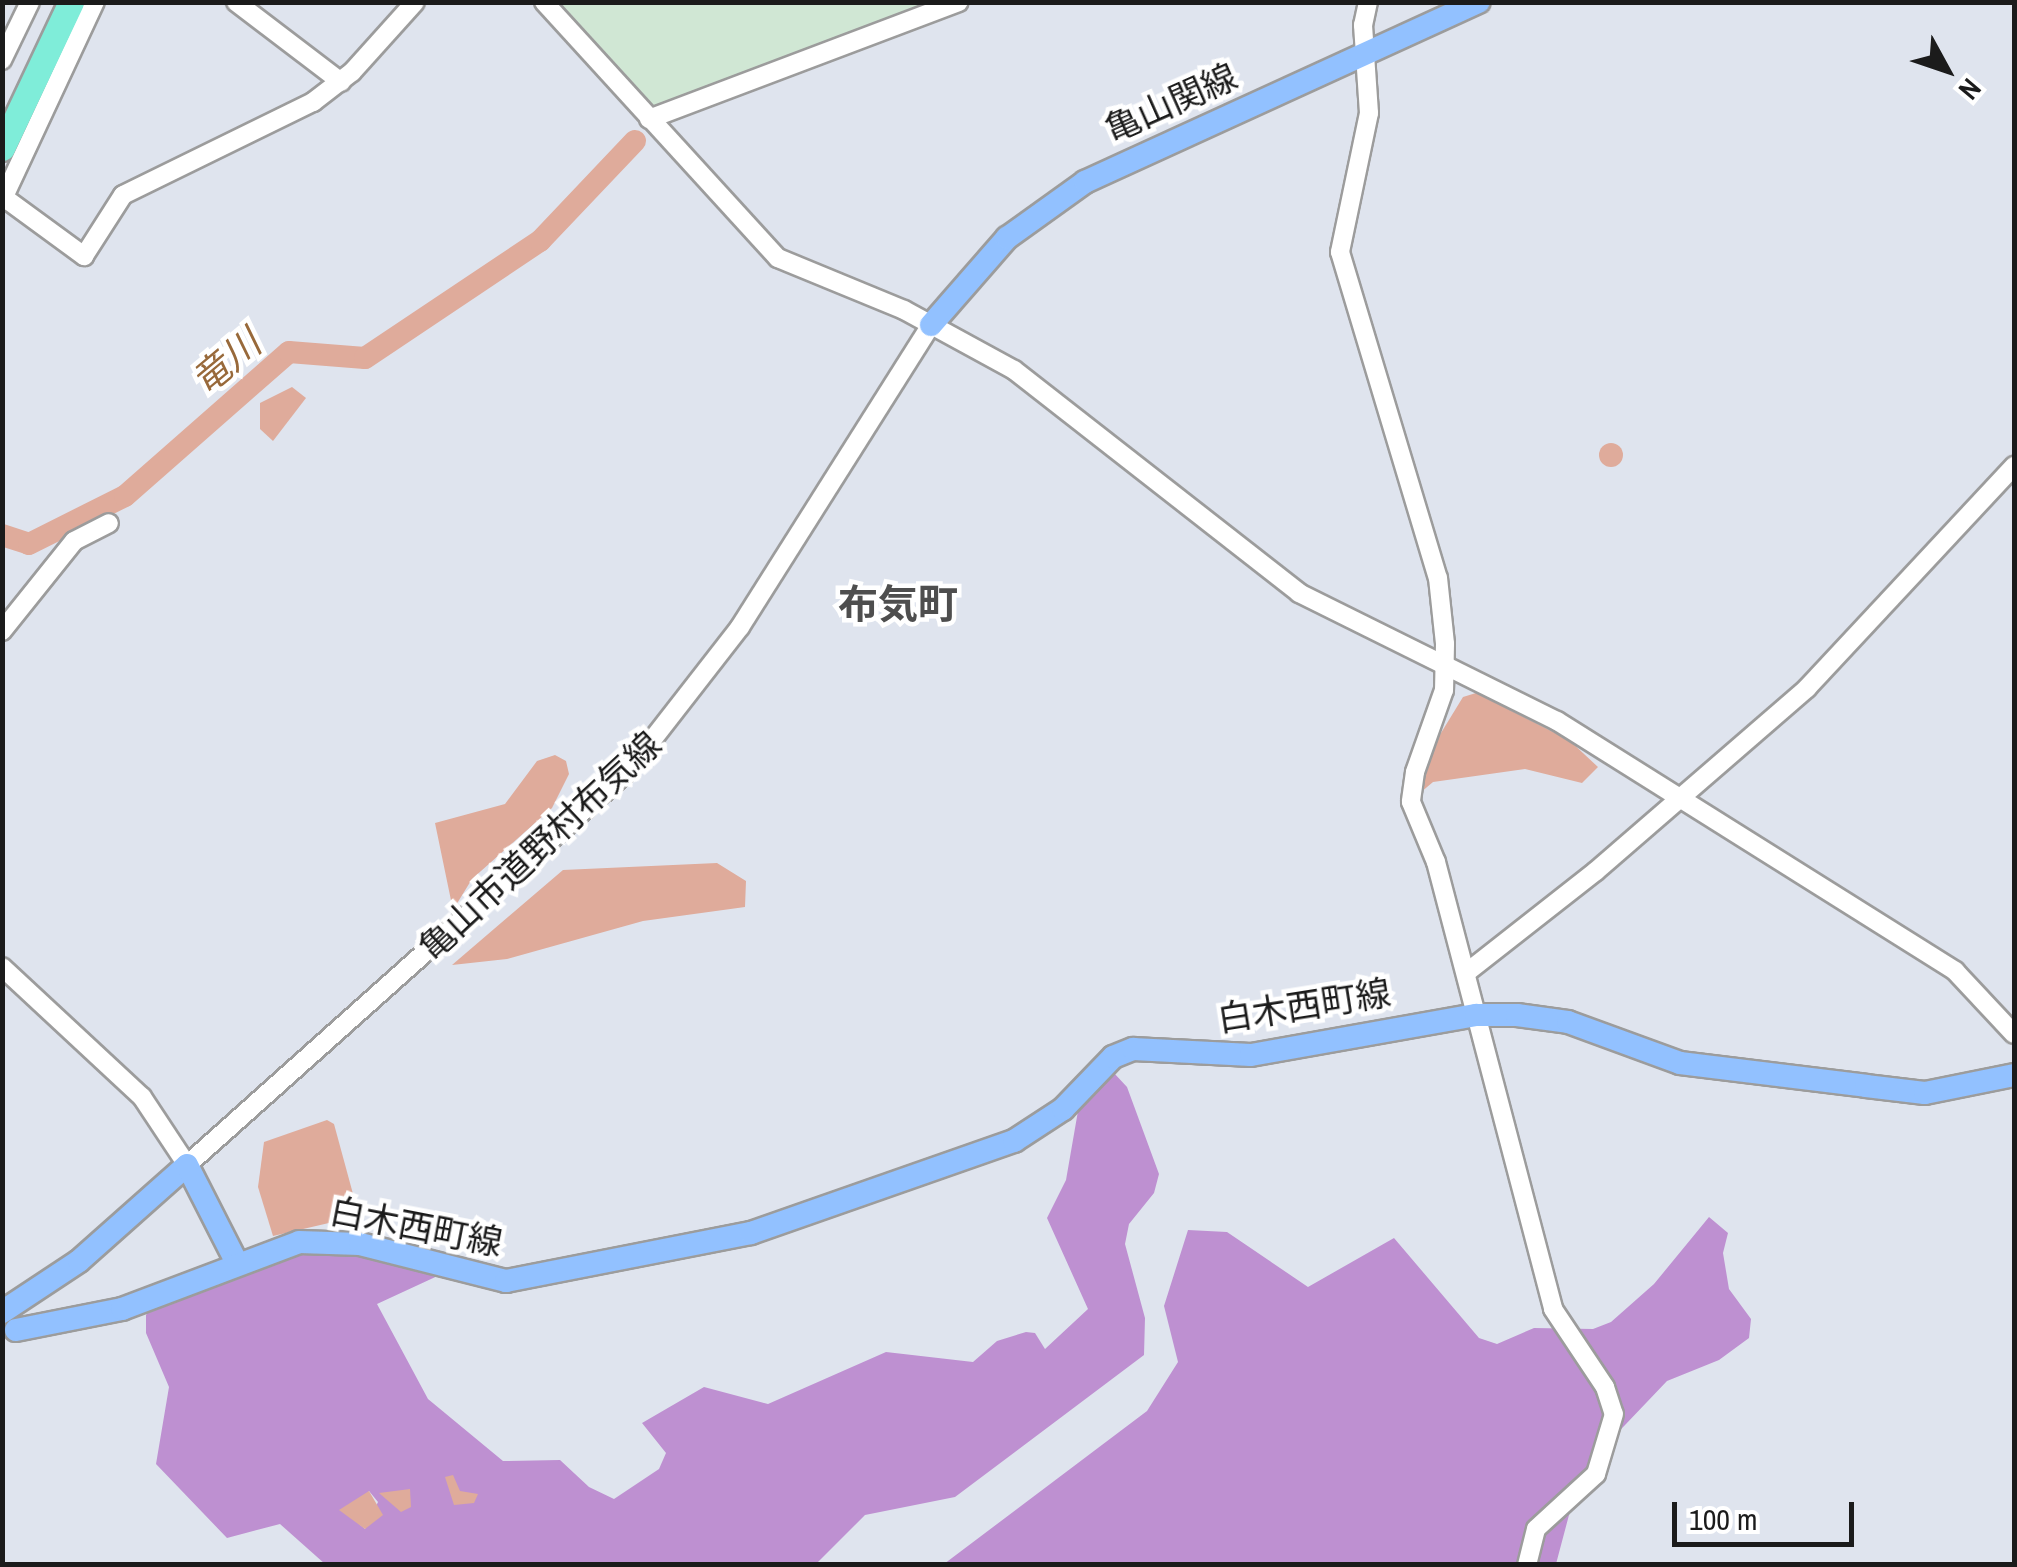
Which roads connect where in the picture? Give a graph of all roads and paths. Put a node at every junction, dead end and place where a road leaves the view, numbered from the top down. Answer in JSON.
{"nodes":[{"id":1,"x":30,"y":2,"type":"edge"},
{"id":2,"x":53,"y":2,"type":"edge"},
{"id":3,"x":71,"y":2,"type":"edge"},
{"id":4,"x":95,"y":2,"type":"edge"},
{"id":5,"x":236,"y":2,"type":"edge"},
{"id":6,"x":415,"y":2,"type":"edge"},
{"id":7,"x":544,"y":2,"type":"edge"},
{"id":8,"x":959,"y":2,"type":"edge"},
{"id":9,"x":1368,"y":2,"type":"edge"},
{"id":10,"x":1479,"y":2,"type":"edge"},
{"id":11,"x":1365,"y":58,"type":"junction"},
{"id":12,"x":2,"y":60,"type":"edge"},
{"id":13,"x":341,"y":82,"type":"junction"},
{"id":14,"x":2,"y":111,"type":"edge"},
{"id":15,"x":650,"y":118,"type":"junction"},
{"id":16,"x":2,"y":148,"type":"edge"},
{"id":17,"x":3,"y":198,"type":"edge"},
{"id":18,"x":931,"y":325,"type":"junction"},
{"id":19,"x":2014,"y":466,"type":"edge"},
{"id":20,"x":109,"y":522,"type":"dead end"},
{"id":21,"x":2,"y":631,"type":"edge"},
{"id":22,"x":1446,"y":667,"type":"junction"},
{"id":23,"x":1674,"y":798,"type":"junction"},
{"id":24,"x":2,"y":968,"type":"edge"},
{"id":25,"x":1466,"y":974,"type":"junction"},
{"id":26,"x":1476,"y":1015,"type":"junction"},
{"id":27,"x":2014,"y":1034,"type":"edge"},
{"id":28,"x":2014,"y":1075,"type":"edge"},
{"id":29,"x":187,"y":1165,"type":"junction"},
{"id":30,"x":237,"y":1263,"type":"junction"},
{"id":31,"x":9,"y":1321,"type":"edge"},
{"id":32,"x":1527,"y":1564,"type":"edge"}],
"edges":[{"from":1,"to":12,"type":"street"},
{"from":2,"to":14,"type":"highway"},
{"from":3,"to":16,"type":"highway"},
{"from":4,"to":17,"type":"street"},
{"from":5,"to":13,"type":"street"},
{"from":6,"to":13,"type":"street"},
{"from":7,"to":15,"type":"street"},
{"from":8,"to":15,"type":"street"},
{"from":9,"to":11,"type":"street"},
{"from":10,"to":11,"type":"main road","name":"亀山関線"},
{"from":11,"to":18,"type":"main road","name":"亀山関線"},
{"from":11,"to":22,"type":"street"},
{"from":13,"to":17,"type":"street"},
{"from":15,"to":18,"type":"street"},
{"from":18,"to":22,"type":"street"},
{"from":18,"to":29,"type":"street","name":"亀山市道野村布気線"},
{"from":19,"to":23,"type":"street"},
{"from":20,"to":21,"type":"street"},
{"from":22,"to":23,"type":"street"},
{"from":22,"to":25,"type":"street"},
{"from":23,"to":25,"type":"street"},
{"from":23,"to":27,"type":"street"},
{"from":24,"to":29,"type":"street"},
{"from":25,"to":26,"type":"street"},
{"from":26,"to":28,"type":"main road","name":"白木西町線"},
{"from":26,"to":30,"type":"main road","name":"白木西町線"},
{"from":26,"to":32,"type":"street"},
{"from":29,"to":30,"type":"main road"},
{"from":29,"to":31,"type":"main road","name":"白木西町線"},
{"from":30,"to":31,"type":"main road","name":"白木西町線"}]}
